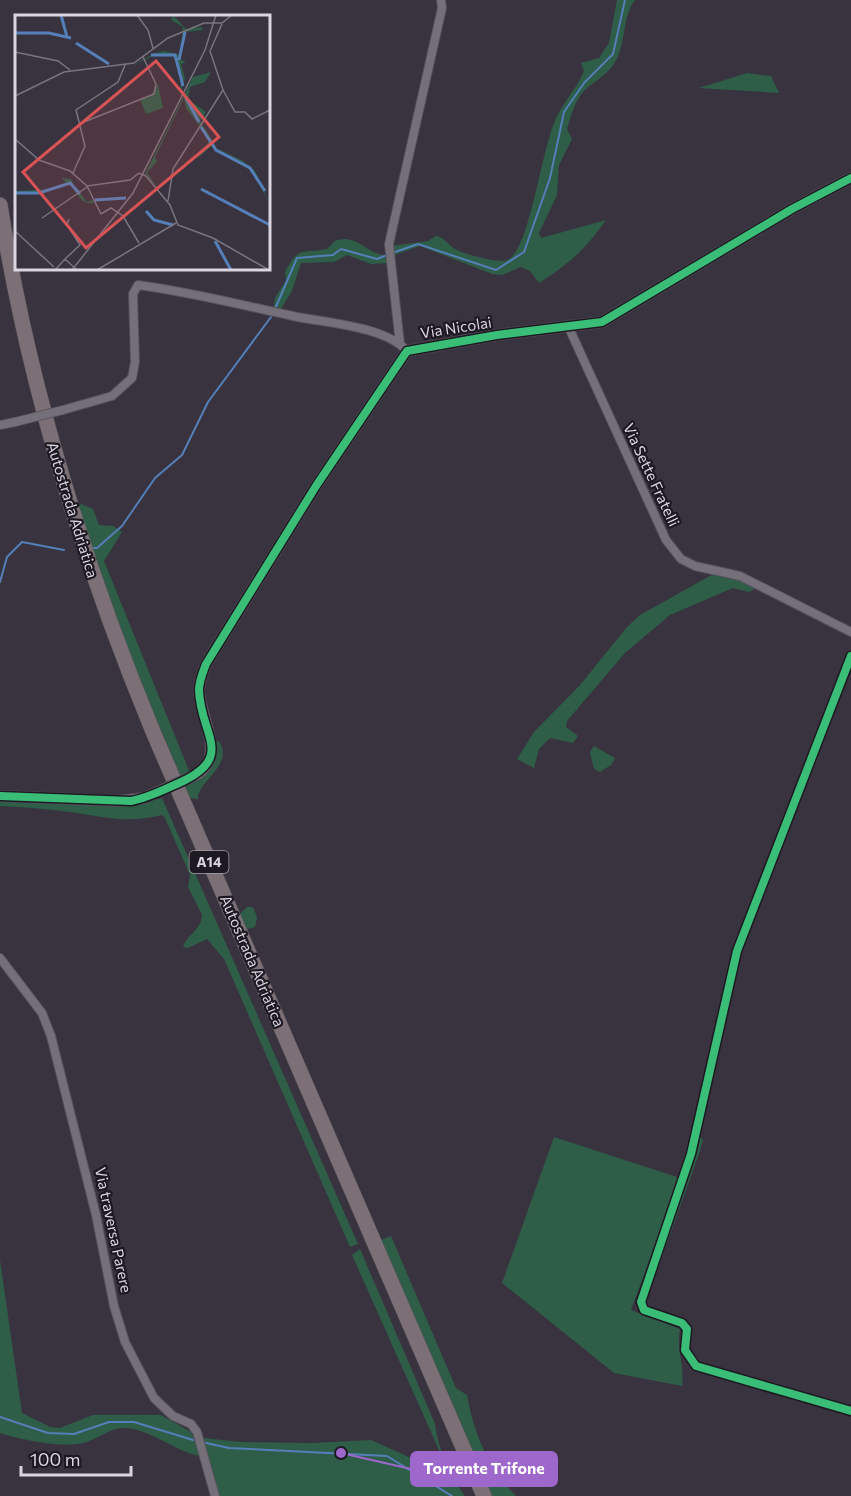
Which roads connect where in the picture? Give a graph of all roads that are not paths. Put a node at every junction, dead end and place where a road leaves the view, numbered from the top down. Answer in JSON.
{"nodes":[{"id":1,"x":441,"y":0,"type":"edge"},
{"id":2,"x":851,"y":178,"type":"edge"},
{"id":3,"x":0,"y":205,"type":"edge"},
{"id":4,"x":0,"y":264,"type":"edge"},
{"id":5,"x":568,"y":328,"type":"junction"},
{"id":6,"x":404,"y":348,"type":"junction"},
{"id":7,"x":0,"y":425,"type":"edge"},
{"id":8,"x":851,"y":632,"type":"edge"},
{"id":9,"x":851,"y":657,"type":"edge"},
{"id":10,"x":0,"y":796,"type":"edge"},
{"id":11,"x":0,"y":958,"type":"edge"},
{"id":12,"x":851,"y":1411,"type":"edge"},
{"id":13,"x":215,"y":1496,"type":"edge"},
{"id":14,"x":473,"y":1496,"type":"edge"},
{"id":15,"x":484,"y":1496,"type":"edge"}],
"edges":[{"from":1,"to":6,"type":"street","name":"Via Nicolai"},
{"from":2,"to":5,"type":"street","name":"Via Nicolai"},
{"from":3,"to":15,"type":"highway","name":"Autostrada Adriatica","number":"A14"},
{"from":4,"to":14,"type":"highway","name":"Autostrada Adriatica","number":"A14"},
{"from":5,"to":6,"type":"street","name":"Via Nicolai"},
{"from":5,"to":8,"type":"street","name":"Via Sette Fratelli"},
{"from":6,"to":7,"type":"street","bridge":true},
{"from":6,"to":10,"type":"street","name":"Via Nicolai","bridge":true},
{"from":9,"to":12,"type":"street"},
{"from":11,"to":13,"type":"street","name":"Via traversa Parere"}]}
